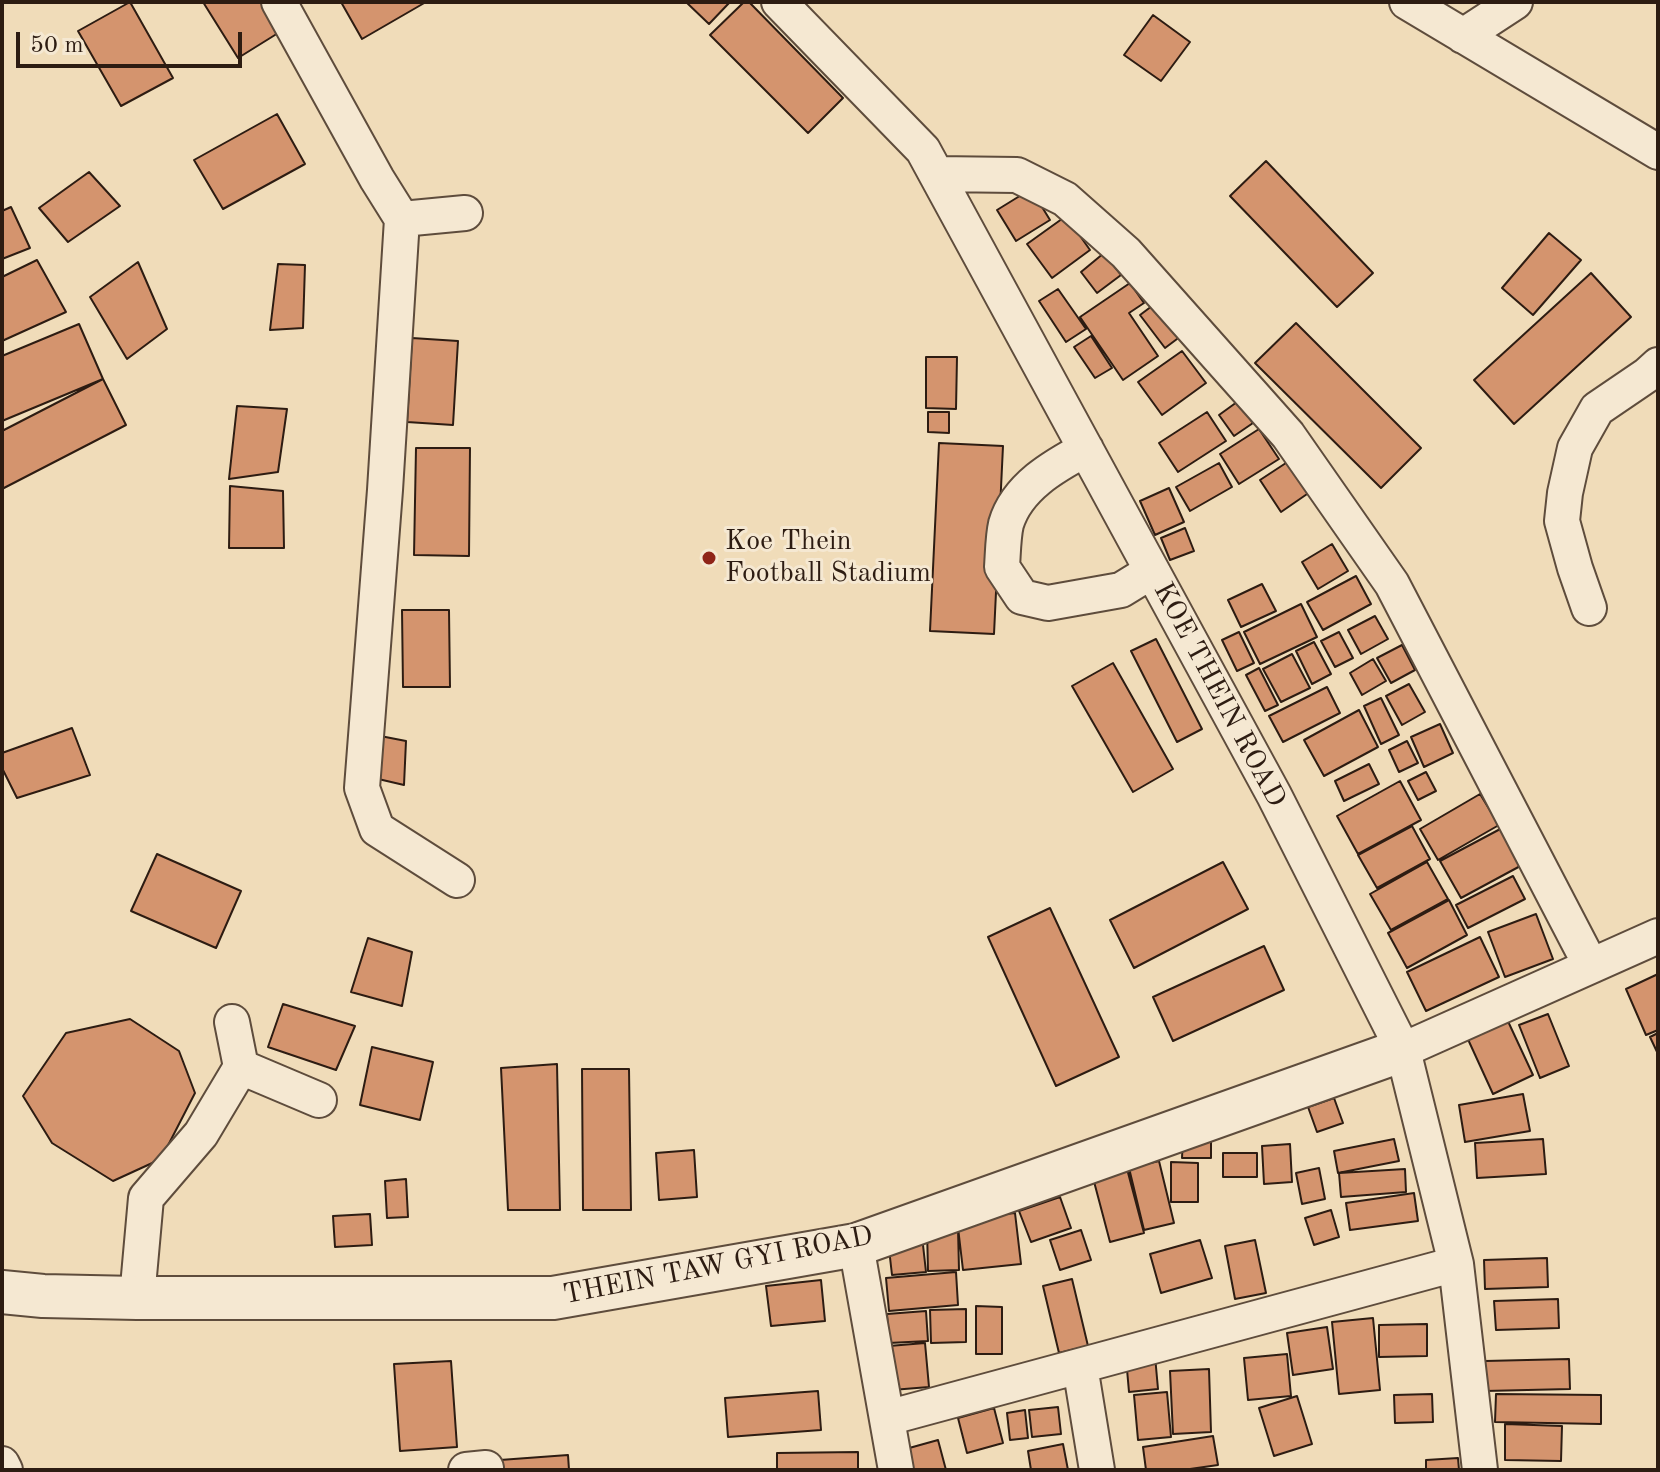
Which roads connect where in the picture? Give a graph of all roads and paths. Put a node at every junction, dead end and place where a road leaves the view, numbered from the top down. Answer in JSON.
{"nodes":[{"id":1,"x":279,"y":2,"type":"edge"},
{"id":2,"x":779,"y":2,"type":"edge"},
{"id":3,"x":1407,"y":2,"type":"edge"},
{"id":4,"x":1515,"y":2,"type":"edge"},
{"id":5,"x":1463,"y":36,"type":"junction"},
{"id":6,"x":1658,"y":152,"type":"edge"},
{"id":7,"x":936,"y":174,"type":"junction"},
{"id":8,"x":465,"y":213,"type":"dead end"},
{"id":9,"x":402,"y":219,"type":"junction"},
{"id":10,"x":1658,"y":365,"type":"edge"},
{"id":11,"x":1086,"y":449,"type":"junction"},
{"id":12,"x":1152,"y":571,"type":"junction"},
{"id":13,"x":1589,"y":608,"type":"dead end"},
{"id":14,"x":457,"y":880,"type":"dead end"},
{"id":15,"x":1658,"y":936,"type":"edge"},
{"id":16,"x":1591,"y":966,"type":"junction"},
{"id":17,"x":232,"y":1022,"type":"dead end"},
{"id":18,"x":1403,"y":1050,"type":"junction"},
{"id":19,"x":241,"y":1067,"type":"junction"},
{"id":20,"x":319,"y":1100,"type":"dead end"},
{"id":21,"x":856,"y":1245,"type":"junction"},
{"id":22,"x":1456,"y":1264,"type":"junction"},
{"id":23,"x":2,"y":1292,"type":"edge"},
{"id":24,"x":137,"y":1298,"type":"junction"},
{"id":25,"x":1080,"y":1366,"type":"junction"},
{"id":26,"x":887,"y":1418,"type":"junction"},
{"id":27,"x":2,"y":1464,"type":"edge"},
{"id":28,"x":5,"y":1470,"type":"edge"},
{"id":29,"x":896,"y":1470,"type":"edge"},
{"id":30,"x":1097,"y":1470,"type":"edge"},
{"id":31,"x":1480,"y":1470,"type":"edge"}],
"edges":[{"from":1,"to":9,"type":"street"},
{"from":2,"to":7,"type":"street","name":"KOE THEIN ROAD"},
{"from":3,"to":5,"type":"street"},
{"from":4,"to":5,"type":"street"},
{"from":5,"to":6,"type":"street"},
{"from":7,"to":11,"type":"street","name":"KOE THEIN ROAD"},
{"from":7,"to":16,"type":"street"},
{"from":8,"to":9,"type":"street"},
{"from":9,"to":14,"type":"street"},
{"from":10,"to":13,"type":"street"},
{"from":11,"to":12,"type":"street","name":"KOE THEIN ROAD"},
{"from":11,"to":12,"type":"street"},
{"from":12,"to":18,"type":"street","name":"KOE THEIN ROAD"},
{"from":15,"to":16,"type":"street"},
{"from":16,"to":18,"type":"street"},
{"from":17,"to":19,"type":"street"},
{"from":18,"to":21,"type":"street","name":"THEIN TAW GYI ROAD"},
{"from":18,"to":22,"type":"street","name":"KOE THEIN ROAD"},
{"from":19,"to":20,"type":"street"},
{"from":19,"to":24,"type":"street"},
{"from":21,"to":24,"type":"street","name":"THEIN TAW GYI ROAD"},
{"from":21,"to":26,"type":"street"},
{"from":22,"to":25,"type":"street"},
{"from":22,"to":31,"type":"street","name":"KOE THEIN ROAD"},
{"from":23,"to":24,"type":"street","name":"THEIN TAW GYI ROAD"},
{"from":25,"to":26,"type":"street"},
{"from":25,"to":30,"type":"street"},
{"from":26,"to":29,"type":"street"},
{"from":27,"to":28,"type":"street"}]}
